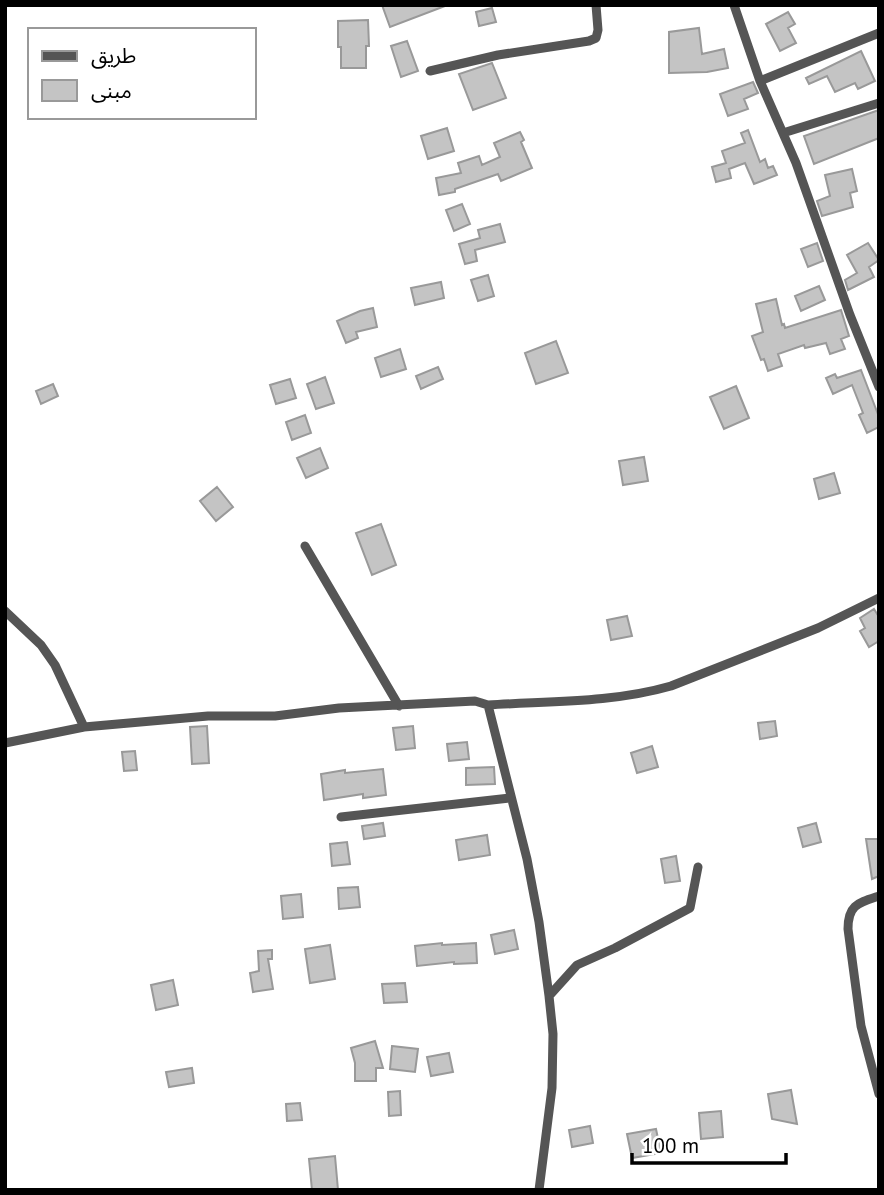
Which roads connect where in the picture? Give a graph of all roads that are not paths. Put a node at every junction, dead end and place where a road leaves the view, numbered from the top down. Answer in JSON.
{"nodes":[{"id":1,"x":596,"y":5,"type":"edge"},
{"id":2,"x":734,"y":5,"type":"edge"},
{"id":3,"x":879,"y":33,"type":"edge"},
{"id":4,"x":430,"y":71,"type":"dead end"},
{"id":5,"x":760,"y":81,"type":"junction"},
{"id":6,"x":879,"y":103,"type":"edge"},
{"id":7,"x":783,"y":133,"type":"junction"},
{"id":8,"x":879,"y":387,"type":"edge"},
{"id":9,"x":305,"y":547,"type":"dead end"},
{"id":10,"x":879,"y":598,"type":"edge"},
{"id":11,"x":5,"y":611,"type":"edge"},
{"id":12,"x":488,"y":705,"type":"junction"},
{"id":13,"x":399,"y":706,"type":"junction"},
{"id":14,"x":84,"y":727,"type":"junction"},
{"id":15,"x":5,"y":743,"type":"edge"},
{"id":16,"x":510,"y":798,"type":"junction"},
{"id":17,"x":341,"y":817,"type":"dead end"},
{"id":18,"x":698,"y":867,"type":"dead end"},
{"id":19,"x":879,"y":896,"type":"edge"},
{"id":20,"x":549,"y":996,"type":"junction"},
{"id":21,"x":879,"y":1094,"type":"edge"},
{"id":22,"x":539,"y":1190,"type":"edge"}],
"edges":[{"from":1,"to":4,"type":"street"},
{"from":2,"to":5,"type":"street"},
{"from":3,"to":5,"type":"street"},
{"from":5,"to":7,"type":"street"},
{"from":6,"to":7,"type":"street"},
{"from":7,"to":8,"type":"street"},
{"from":9,"to":13,"type":"street"},
{"from":10,"to":12,"type":"street"},
{"from":11,"to":14,"type":"street"},
{"from":12,"to":13,"type":"street"},
{"from":12,"to":16,"type":"street"},
{"from":13,"to":14,"type":"street"},
{"from":14,"to":15,"type":"street"},
{"from":16,"to":17,"type":"street"},
{"from":16,"to":20,"type":"street"},
{"from":18,"to":20,"type":"street"},
{"from":19,"to":21,"type":"street"},
{"from":20,"to":22,"type":"street"}]}
